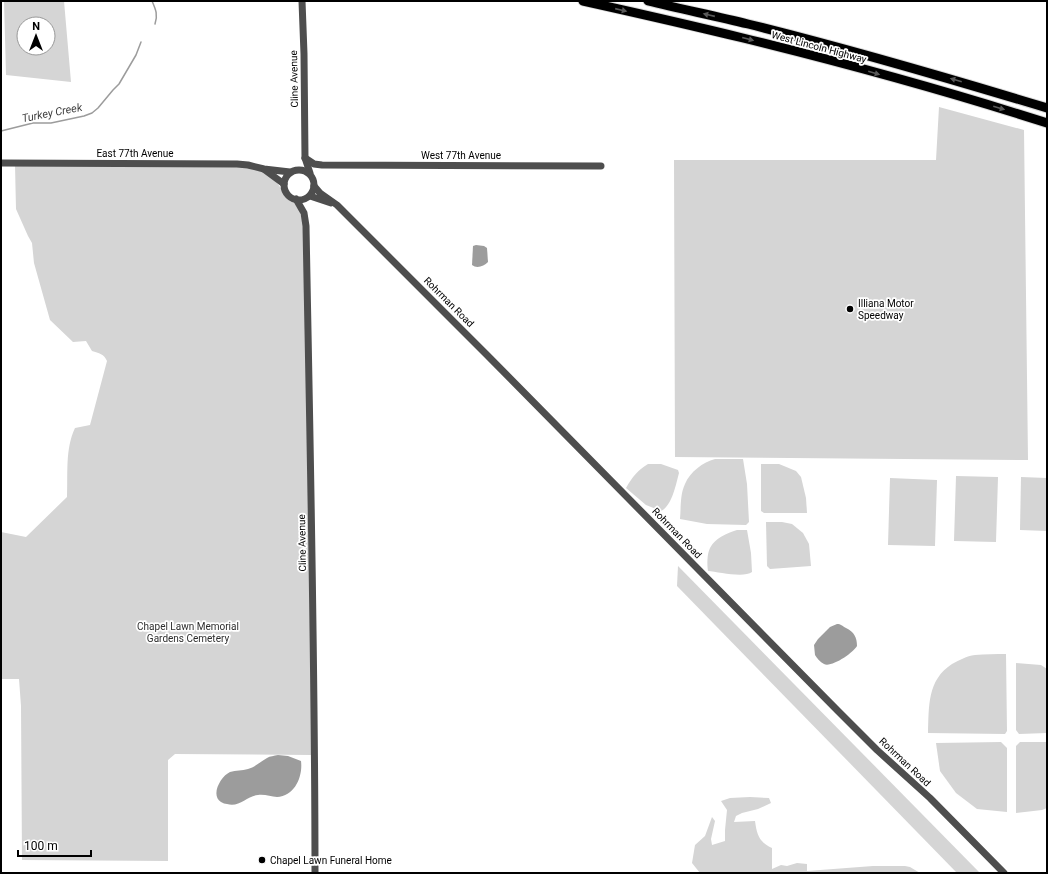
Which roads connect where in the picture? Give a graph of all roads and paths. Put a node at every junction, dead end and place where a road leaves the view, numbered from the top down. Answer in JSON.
{"nodes":[{"id":1,"x":302,"y":1,"type":"edge"},
{"id":2,"x":583,"y":1,"type":"edge"},
{"id":3,"x":648,"y":1,"type":"edge"},
{"id":4,"x":1047,"y":108,"type":"edge"},
{"id":5,"x":1047,"y":123,"type":"edge"},
{"id":6,"x":305,"y":158,"type":"junction"},
{"id":7,"x":3,"y":163,"type":"edge"},
{"id":8,"x":322,"y":165,"type":"junction"},
{"id":9,"x":601,"y":166,"type":"dead end"},
{"id":10,"x":264,"y":169,"type":"junction"},
{"id":11,"x":292,"y":172,"type":"junction"},
{"id":12,"x":310,"y":174,"type":"junction"},
{"id":13,"x":284,"y":184,"type":"junction"},
{"id":14,"x":314,"y":186,"type":"junction"},
{"id":15,"x":309,"y":196,"type":"junction"},
{"id":16,"x":296,"y":199,"type":"junction"},
{"id":17,"x":337,"y":205,"type":"junction"},
{"id":18,"x":304,"y":213,"type":"junction"},
{"id":19,"x":316,"y":873,"type":"edge"},
{"id":20,"x":1004,"y":873,"type":"edge"}],
"edges":[{"from":1,"to":6,"type":"street","name":"Cline Avenue"},
{"from":2,"to":5,"type":"main road","name":"West Lincoln Highway","one_way":true},
{"from":4,"to":3,"type":"main road","name":"West Lincoln Highway","one_way":true},
{"from":6,"to":8,"type":"street","name":"West 77th Avenue"},
{"from":6,"to":11,"type":"street"},
{"from":6,"to":12,"type":"street","name":"Cline Avenue"},
{"from":7,"to":10,"type":"street","name":"East 77th Avenue"},
{"from":8,"to":9,"type":"street","name":"West 77th Avenue"},
{"from":8,"to":12,"type":"street"},
{"from":10,"to":11,"type":"street","name":"East 77th Avenue"},
{"from":10,"to":13,"type":"street","name":"East 77th Avenue"},
{"from":11,"to":12,"type":"street"},
{"from":11,"to":13,"type":"street"},
{"from":12,"to":14,"type":"street"},
{"from":13,"to":16,"type":"street"},
{"from":14,"to":15,"type":"street"},
{"from":14,"to":17,"type":"street","name":"Rohrman Road"},
{"from":15,"to":16,"type":"street"},
{"from":15,"to":17,"type":"street","name":"Rohrman Road"},
{"from":15,"to":18,"type":"street","name":"Cline Avenue"},
{"from":16,"to":18,"type":"street","name":"Cline Avenue"},
{"from":17,"to":20,"type":"street","name":"Rohrman Road"},
{"from":18,"to":19,"type":"street","name":"Cline Avenue"}]}
